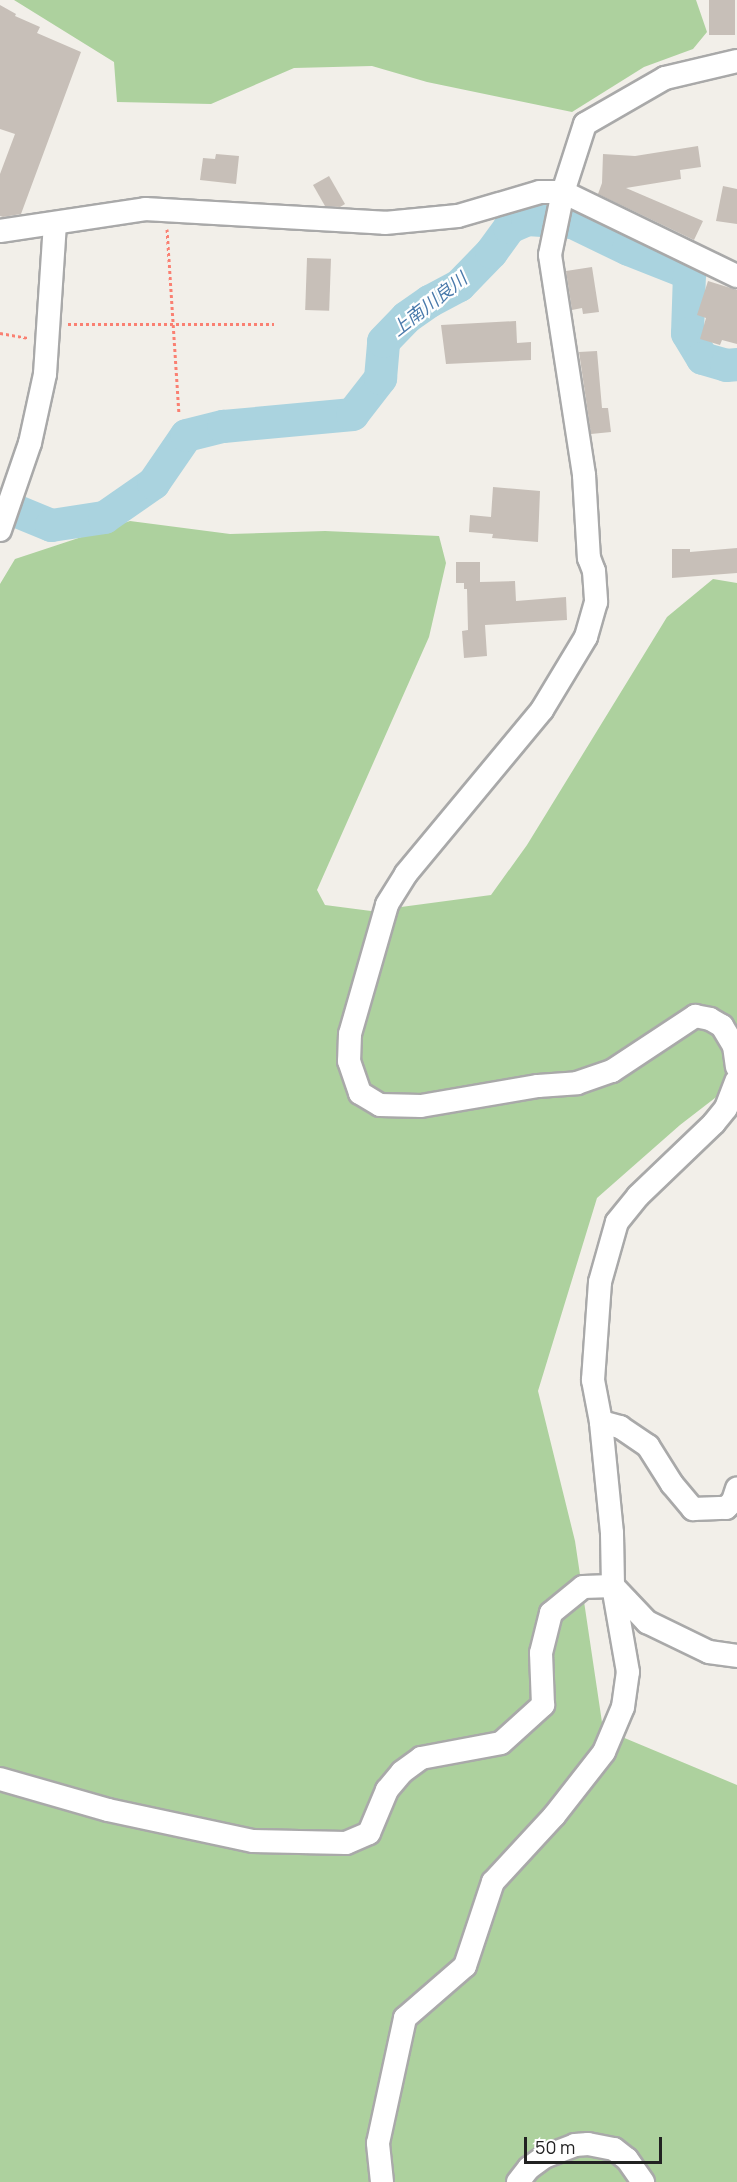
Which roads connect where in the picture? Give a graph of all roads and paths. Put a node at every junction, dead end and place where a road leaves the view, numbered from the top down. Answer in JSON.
{"nodes":[{"id":1,"x":737,"y":61,"type":"edge"},
{"id":2,"x":561,"y":200,"type":"junction"},
{"id":3,"x":55,"y":225,"type":"junction"},
{"id":4,"x":166,"y":226,"type":"dead end"},
{"id":5,"x":0,"y":231,"type":"edge"},
{"id":6,"x":737,"y":276,"type":"edge"},
{"id":7,"x":175,"y":324,"type":"junction"},
{"id":8,"x":274,"y":324,"type":"dead end"},
{"id":9,"x":48,"y":332,"type":"junction"},
{"id":10,"x":0,"y":333,"type":"edge"},
{"id":11,"x":179,"y":413,"type":"dead end"},
{"id":12,"x":10,"y":465,"type":"edge"},
{"id":13,"x":0,"y":530,"type":"edge"},
{"id":14,"x":737,"y":1067,"type":"edge"},
{"id":15,"x":737,"y":1080,"type":"edge"},
{"id":16,"x":601,"y":1422,"type":"junction"},
{"id":17,"x":737,"y":1489,"type":"edge"},
{"id":18,"x":613,"y":1586,"type":"junction"},
{"id":19,"x":737,"y":1656,"type":"edge"},
{"id":20,"x":0,"y":1779,"type":"edge"},
{"id":21,"x":382,"y":2182,"type":"edge"},
{"id":22,"x":518,"y":2182,"type":"edge"},
{"id":23,"x":643,"y":2182,"type":"edge"}],
"edges":[{"from":1,"to":2,"type":"street"},
{"from":2,"to":3,"type":"street"},
{"from":2,"to":6,"type":"street"},
{"from":2,"to":14,"type":"street"},
{"from":3,"to":5,"type":"street"},
{"from":3,"to":9,"type":"street"},
{"from":4,"to":7,"type":"path"},
{"from":7,"to":8,"type":"path"},
{"from":7,"to":9,"type":"path"},
{"from":7,"to":11,"type":"path"},
{"from":9,"to":10,"type":"path"},
{"from":9,"to":12,"type":"street"},
{"from":12,"to":13,"type":"street"},
{"from":15,"to":16,"type":"street"},
{"from":16,"to":17,"type":"street"},
{"from":16,"to":18,"type":"street"},
{"from":18,"to":19,"type":"street"},
{"from":18,"to":20,"type":"street"},
{"from":18,"to":21,"type":"street"},
{"from":22,"to":23,"type":"street"}]}
